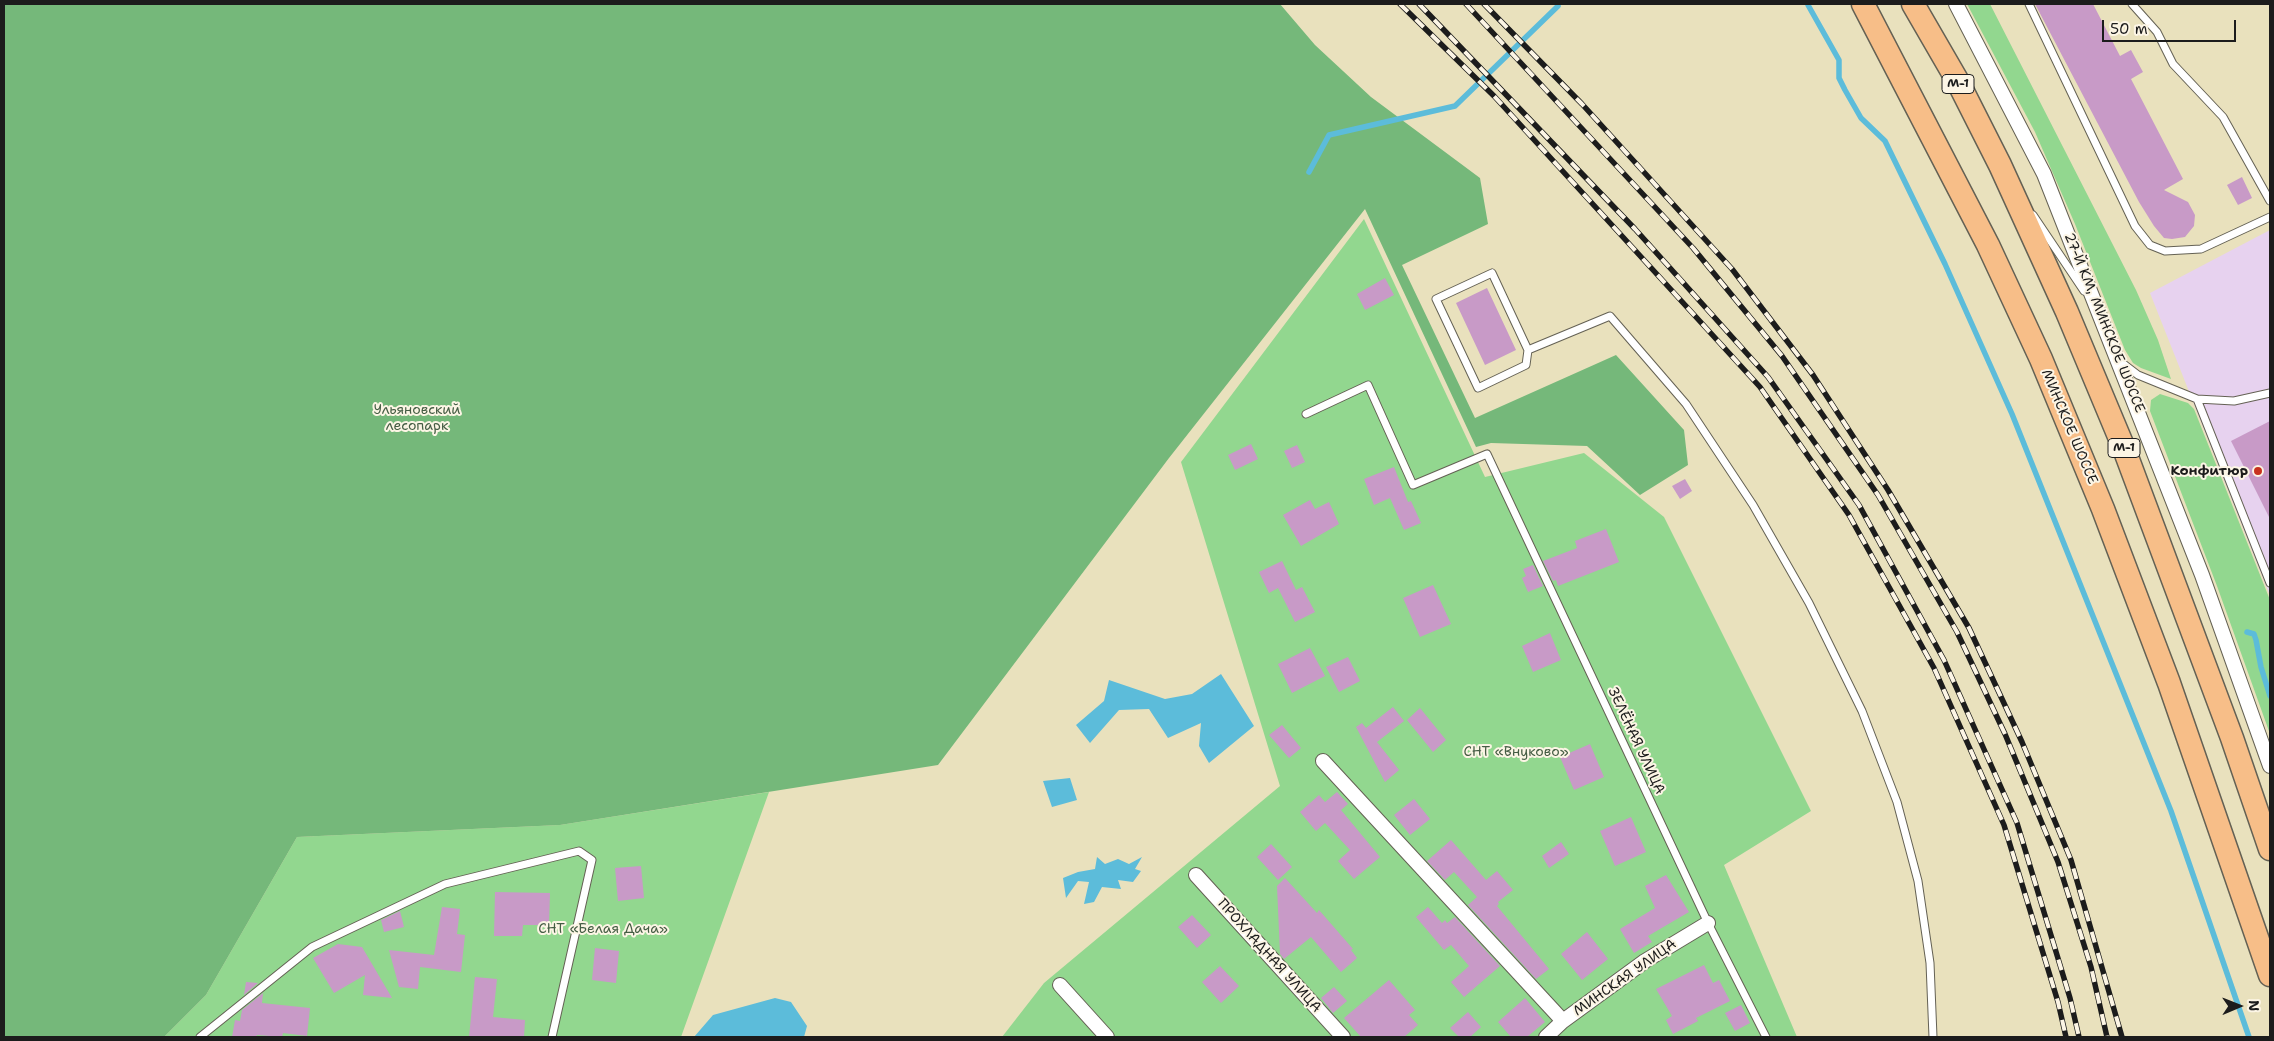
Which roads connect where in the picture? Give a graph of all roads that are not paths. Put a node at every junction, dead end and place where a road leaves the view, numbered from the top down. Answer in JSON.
{"nodes":[{"id":1,"x":1864,"y":4,"type":"edge"},
{"id":2,"x":1913,"y":4,"type":"edge"},
{"id":3,"x":1956,"y":4,"type":"edge"},
{"id":4,"x":2029,"y":4,"type":"edge"},
{"id":5,"x":2132,"y":4,"type":"edge"},
{"id":6,"x":2000,"y":165,"type":"junction"},
{"id":7,"x":2270,"y":201,"type":"edge"},
{"id":8,"x":2270,"y":217,"type":"edge"},
{"id":9,"x":2103,"y":321,"type":"junction"},
{"id":10,"x":1528,"y":350,"type":"junction"},
{"id":11,"x":2119,"y":360,"type":"junction"},
{"id":12,"x":2270,"y":392,"type":"edge"},
{"id":13,"x":2197,"y":398,"type":"junction"},
{"id":14,"x":1306,"y":414,"type":"dead end"},
{"id":15,"x":2270,"y":583,"type":"edge"},
{"id":16,"x":1323,"y":761,"type":"dead end"},
{"id":17,"x":2270,"y":766,"type":"edge"},
{"id":18,"x":2270,"y":849,"type":"edge"},
{"id":19,"x":1196,"y":875,"type":"dead end"},
{"id":20,"x":1708,"y":924,"type":"junction"},
{"id":21,"x":2270,"y":975,"type":"edge"},
{"id":22,"x":1060,"y":985,"type":"dead end"},
{"id":23,"x":1563,"y":1021,"type":"junction"},
{"id":24,"x":200,"y":1037,"type":"edge"},
{"id":25,"x":552,"y":1037,"type":"edge"},
{"id":26,"x":1107,"y":1037,"type":"edge"},
{"id":27,"x":1343,"y":1037,"type":"edge"},
{"id":28,"x":1546,"y":1037,"type":"edge"},
{"id":29,"x":1766,"y":1037,"type":"edge"},
{"id":30,"x":1933,"y":1037,"type":"edge"}],
"edges":[{"from":1,"to":21,"type":"highway","name":"МИНСКОЕ ШОССЕ"},
{"from":2,"to":6,"type":"highway","number":"М-1"},
{"from":3,"to":9,"type":"street","name":"27-Й КМ, МИНСКОЕ ШОССЕ"},
{"from":4,"to":8,"type":"lane"},
{"from":5,"to":7,"type":"lane"},
{"from":6,"to":9,"type":"lane"},
{"from":6,"to":18,"type":"highway","number":"М-1"},
{"from":9,"to":11,"type":"street","name":"27-Й КМ, МИНСКОЕ ШОССЕ"},
{"from":10,"to":10,"type":"lane"},
{"from":10,"to":30,"type":"lane"},
{"from":11,"to":13,"type":"lane"},
{"from":11,"to":17,"type":"street","name":"27-Й КМ, МИНСКОЕ ШОССЕ"},
{"from":12,"to":13,"type":"lane"},
{"from":13,"to":15,"type":"lane"},
{"from":14,"to":20,"type":"lane","name":"ЗЕЛЁНАЯ УЛИЦА"},
{"from":16,"to":23,"type":"street"},
{"from":19,"to":27,"type":"street","name":"ПРОХЛАДНАЯ УЛИЦА"},
{"from":20,"to":23,"type":"street","name":"МИНСКАЯ УЛИЦА"},
{"from":20,"to":29,"type":"lane","name":"ЗЕЛЁНАЯ УЛИЦА"},
{"from":22,"to":26,"type":"street"},
{"from":23,"to":28,"type":"street","name":"МИНСКАЯ УЛИЦА"},
{"from":24,"to":25,"type":"lane"}]}
